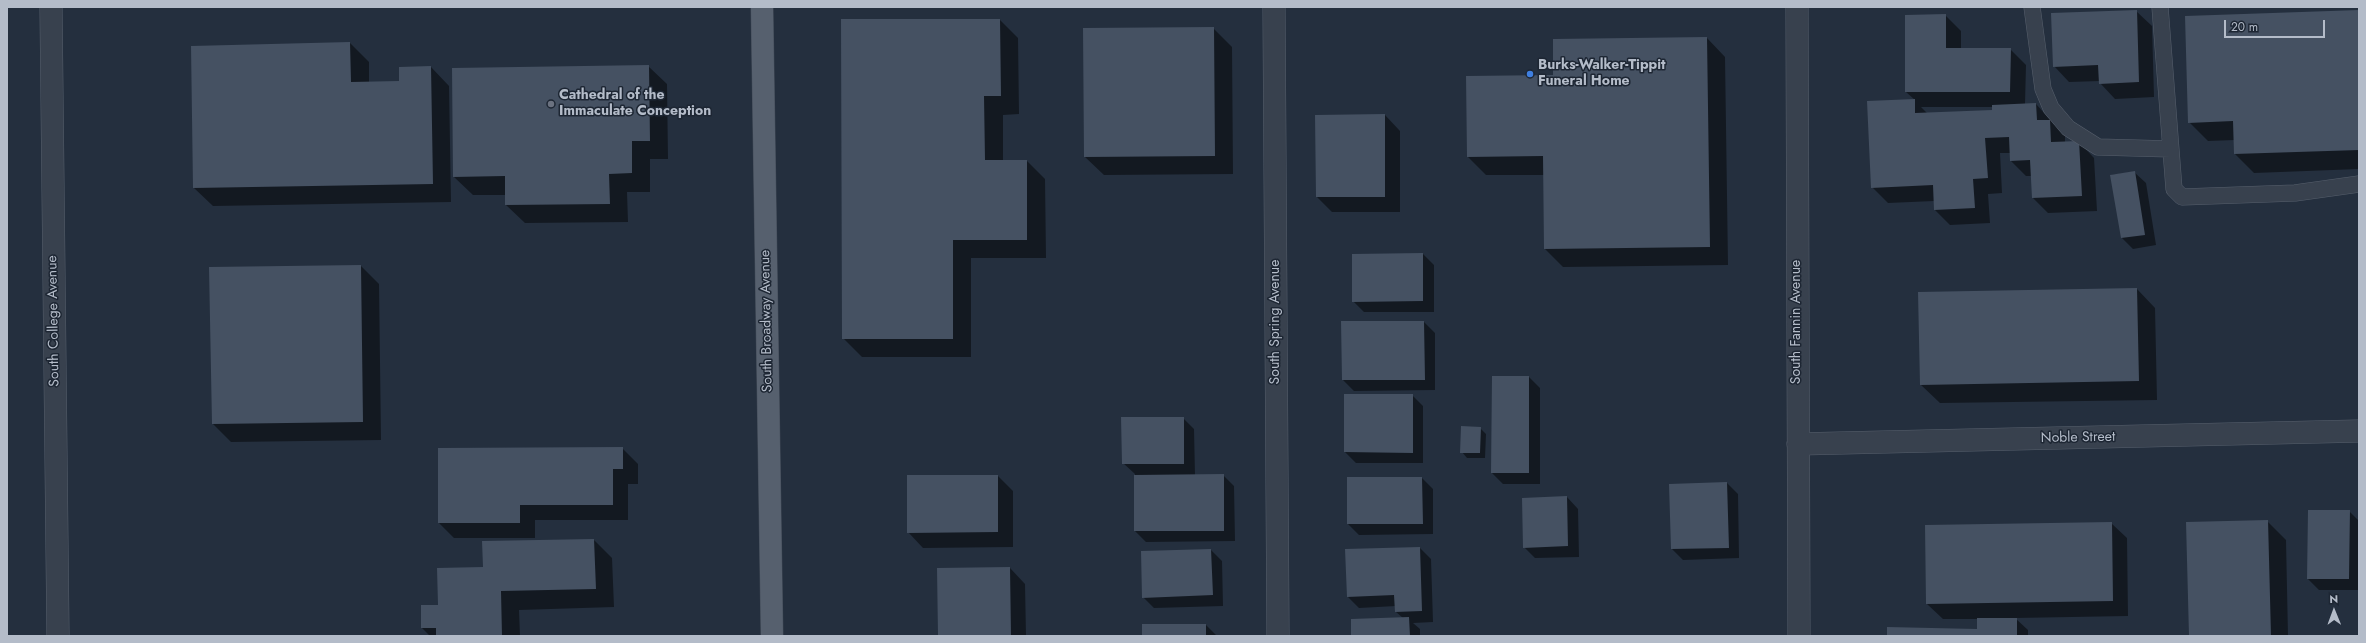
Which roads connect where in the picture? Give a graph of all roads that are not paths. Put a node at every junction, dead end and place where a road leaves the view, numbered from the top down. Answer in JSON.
{"nodes":[{"id":1,"x":51,"y":7,"type":"edge"},
{"id":2,"x":762,"y":7,"type":"edge"},
{"id":3,"x":1274,"y":7,"type":"edge"},
{"id":4,"x":1797,"y":7,"type":"edge"},
{"id":5,"x":2032,"y":7,"type":"edge"},
{"id":6,"x":2160,"y":7,"type":"edge"},
{"id":7,"x":2171,"y":149,"type":"junction"},
{"id":8,"x":2359,"y":184,"type":"edge"},
{"id":9,"x":2359,"y":431,"type":"edge"},
{"id":10,"x":1798,"y":444,"type":"junction"},
{"id":11,"x":58,"y":636,"type":"edge"},
{"id":12,"x":772,"y":636,"type":"edge"},
{"id":13,"x":1278,"y":636,"type":"edge"},
{"id":14,"x":1799,"y":636,"type":"edge"}],
"edges":[{"from":1,"to":11,"type":"street","name":"South College Avenue"},
{"from":2,"to":12,"type":"main road","name":"South Broadway Avenue"},
{"from":3,"to":13,"type":"street","name":"South Spring Avenue"},
{"from":4,"to":10,"type":"street","name":"South Fannin Avenue"},
{"from":5,"to":7,"type":"lane"},
{"from":6,"to":7,"type":"lane"},
{"from":7,"to":8,"type":"lane"},
{"from":9,"to":10,"type":"street","name":"Noble Street"},
{"from":10,"to":14,"type":"street","name":"South Fannin Avenue"}]}
